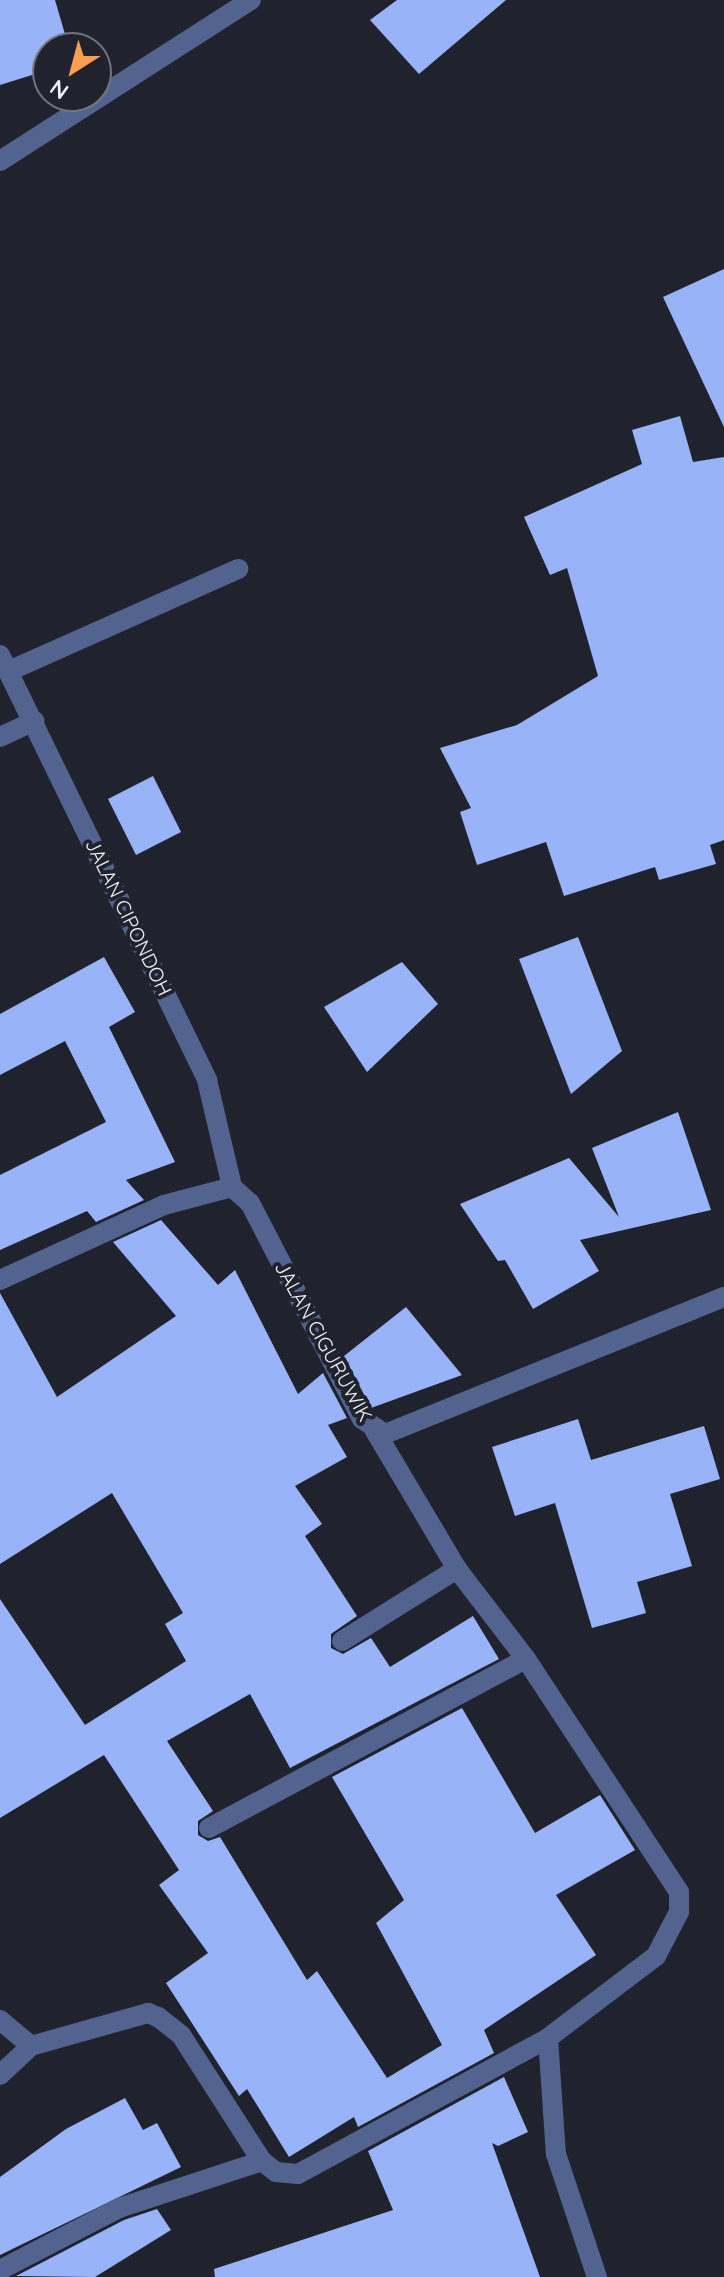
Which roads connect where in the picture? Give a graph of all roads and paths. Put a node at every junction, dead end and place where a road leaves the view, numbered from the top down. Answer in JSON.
{"nodes":[{"id":1,"x":251,"y":0,"type":"edge"},
{"id":2,"x":0,"y":161,"type":"edge"},
{"id":3,"x":238,"y":569,"type":"dead end"},
{"id":4,"x":5,"y":663,"type":"edge"},
{"id":5,"x":35,"y":721,"type":"junction"},
{"id":6,"x":0,"y":737,"type":"edge"},
{"id":7,"x":232,"y":1187,"type":"junction"},
{"id":8,"x":0,"y":1280,"type":"edge"},
{"id":9,"x":724,"y":1297,"type":"edge"},
{"id":10,"x":375,"y":1431,"type":"junction"},
{"id":11,"x":457,"y":1569,"type":"junction"},
{"id":12,"x":342,"y":1641,"type":"dead end"},
{"id":13,"x":526,"y":1659,"type":"junction"},
{"id":14,"x":209,"y":1828,"type":"dead end"},
{"id":15,"x":0,"y":2020,"type":"edge"},
{"id":16,"x":548,"y":2038,"type":"junction"},
{"id":17,"x":31,"y":2046,"type":"junction"},
{"id":18,"x":0,"y":2075,"type":"edge"},
{"id":19,"x":262,"y":2161,"type":"junction"},
{"id":20,"x":0,"y":2270,"type":"edge"},
{"id":21,"x":597,"y":2277,"type":"edge"}],
"edges":[{"from":1,"to":2,"type":"street"},
{"from":3,"to":4,"type":"street"},
{"from":4,"to":5,"type":"street","name":"JALAN CIPONDOH"},
{"from":5,"to":6,"type":"street"},
{"from":5,"to":7,"type":"street","name":"JALAN CIPONDOH"},
{"from":7,"to":8,"type":"street"},
{"from":7,"to":10,"type":"street","name":"JALAN CIGURUWIK"},
{"from":9,"to":10,"type":"street","name":"JALAN CIGURUWIK"},
{"from":10,"to":11,"type":"street"},
{"from":11,"to":12,"type":"street"},
{"from":11,"to":13,"type":"street"},
{"from":13,"to":14,"type":"street"},
{"from":13,"to":16,"type":"street"},
{"from":15,"to":17,"type":"street"},
{"from":16,"to":19,"type":"street"},
{"from":16,"to":21,"type":"street"},
{"from":17,"to":18,"type":"street"},
{"from":17,"to":19,"type":"street"},
{"from":19,"to":20,"type":"street"}]}
